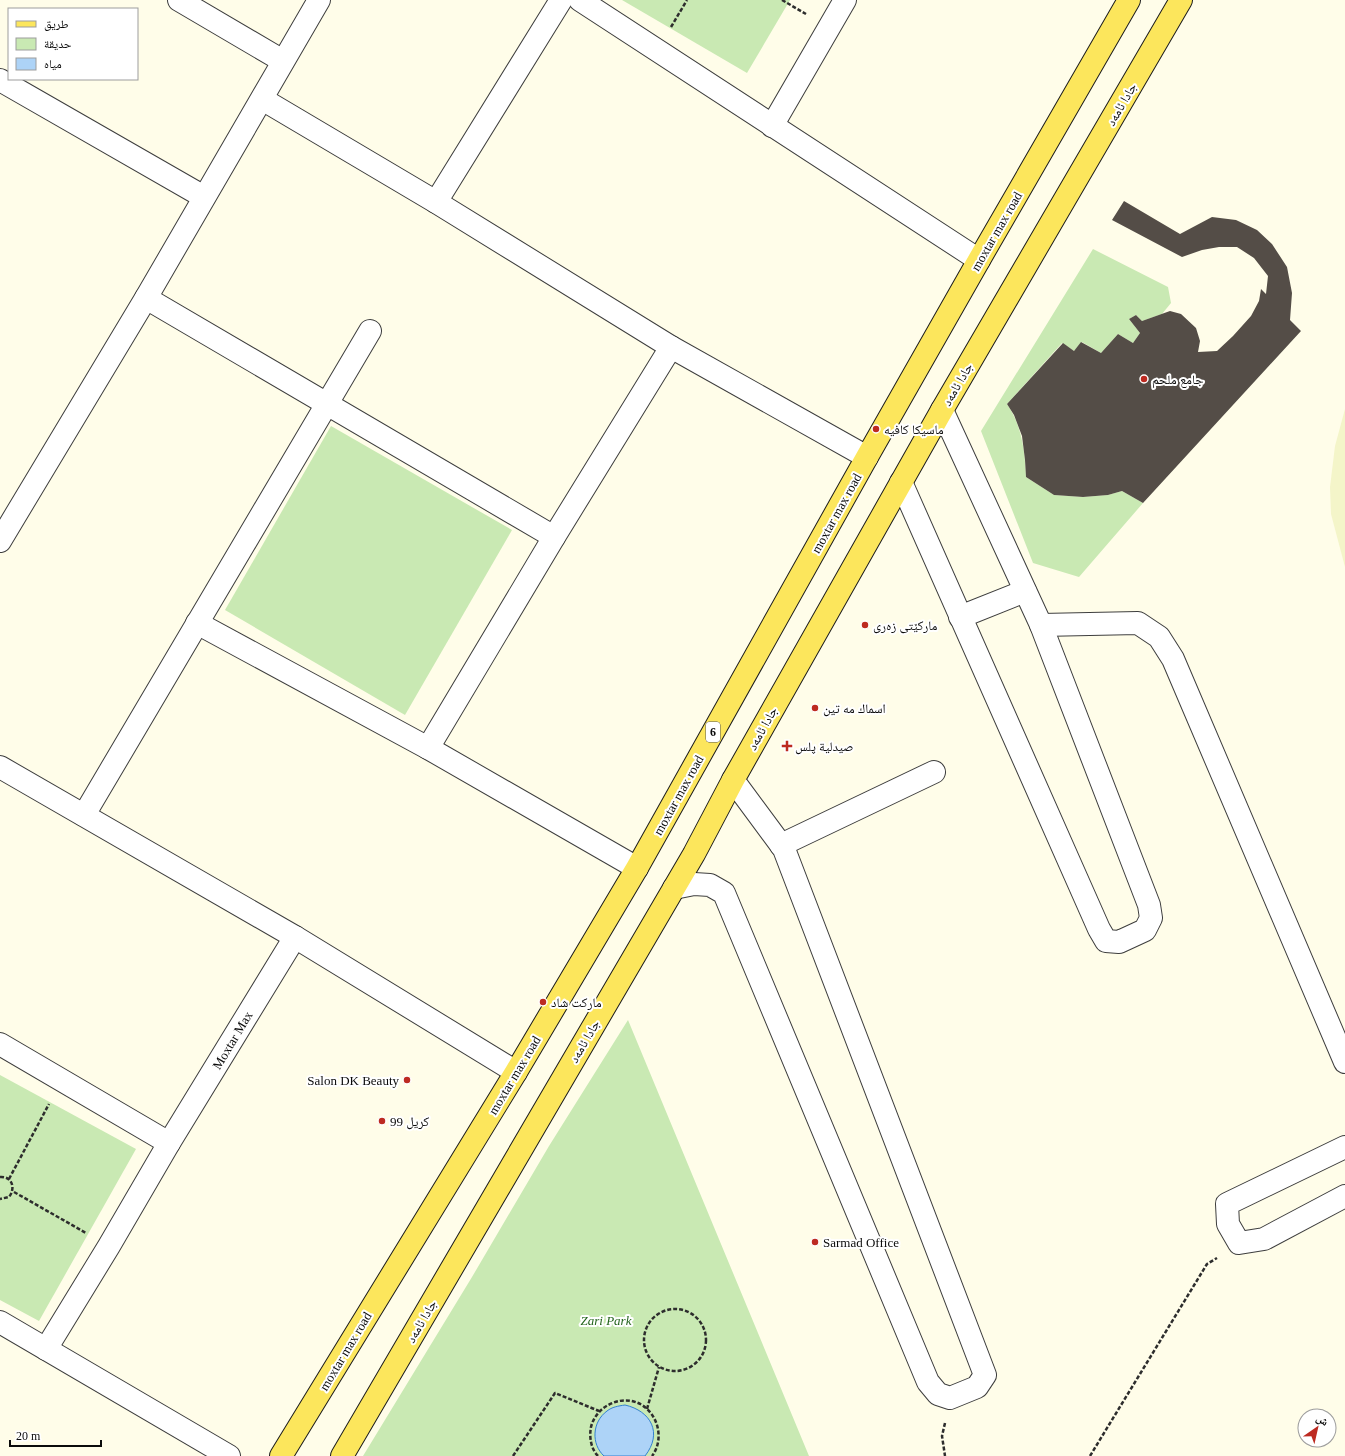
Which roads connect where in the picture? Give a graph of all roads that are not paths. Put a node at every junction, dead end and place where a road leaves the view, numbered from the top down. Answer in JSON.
{"nodes":[{"id":1,"x":179,"y":0,"type":"edge"},
{"id":2,"x":319,"y":0,"type":"edge"},
{"id":3,"x":561,"y":0,"type":"edge"},
{"id":4,"x":580,"y":0,"type":"edge"},
{"id":5,"x":845,"y":0,"type":"edge"},
{"id":6,"x":1129,"y":0,"type":"edge"},
{"id":7,"x":1181,"y":0,"type":"edge"},
{"id":8,"x":283,"y":61,"type":"junction"},
{"id":9,"x":0,"y":80,"type":"edge"},
{"id":10,"x":262,"y":99,"type":"junction"},
{"id":11,"x":772,"y":126,"type":"junction"},
{"id":12,"x":204,"y":197,"type":"junction"},
{"id":13,"x":436,"y":202,"type":"junction"},
{"id":14,"x":979,"y":260,"type":"junction"},
{"id":15,"x":146,"y":298,"type":"junction"},
{"id":16,"x":370,"y":331,"type":"dead end"},
{"id":17,"x":671,"y":347,"type":"junction"},
{"id":18,"x":326,"y":404,"type":"junction"},
{"id":19,"x":942,"y":410,"type":"junction"},
{"id":20,"x":867,"y":457,"type":"junction"},
{"id":21,"x":901,"y":482,"type":"junction"},
{"id":22,"x":554,"y":537,"type":"junction"},
{"id":23,"x":0,"y":540,"type":"edge"},
{"id":24,"x":1025,"y":591,"type":"junction"},
{"id":25,"x":960,"y":617,"type":"junction"},
{"id":26,"x":197,"y":623,"type":"junction"},
{"id":27,"x":1041,"y":625,"type":"junction"},
{"id":28,"x":428,"y":748,"type":"junction"},
{"id":29,"x":0,"y":766,"type":"edge"},
{"id":30,"x":934,"y":772,"type":"dead end"},
{"id":31,"x":733,"y":780,"type":"junction"},
{"id":32,"x":84,"y":815,"type":"junction"},
{"id":33,"x":781,"y":845,"type":"junction"},
{"id":34,"x":637,"y":868,"type":"junction"},
{"id":35,"x":674,"y":888,"type":"junction"},
{"id":36,"x":295,"y":937,"type":"junction"},
{"id":37,"x":0,"y":1044,"type":"edge"},
{"id":38,"x":1345,"y":1062,"type":"edge"},
{"id":39,"x":516,"y":1072,"type":"junction"},
{"id":40,"x":169,"y":1143,"type":"junction"},
{"id":41,"x":1345,"y":1147,"type":"edge"},
{"id":42,"x":1345,"y":1196,"type":"edge"},
{"id":43,"x":0,"y":1322,"type":"edge"},
{"id":44,"x":46,"y":1349,"type":"junction"},
{"id":45,"x":229,"y":1456,"type":"edge"},
{"id":46,"x":281,"y":1456,"type":"edge"},
{"id":47,"x":342,"y":1456,"type":"edge"}],
"edges":[{"from":1,"to":8,"type":"street"},
{"from":2,"to":8,"type":"street"},
{"from":3,"to":13,"type":"street"},
{"from":4,"to":11,"type":"street"},
{"from":5,"to":11,"type":"street"},
{"from":6,"to":14,"type":"main road","name":"moxtar max road","number":"6"},
{"from":7,"to":19,"type":"main road","name":"جادا ئامەد"},
{"from":8,"to":10,"type":"street"},
{"from":9,"to":12,"type":"street"},
{"from":10,"to":12,"type":"street"},
{"from":10,"to":13,"type":"street"},
{"from":11,"to":14,"type":"street"},
{"from":12,"to":15,"type":"street"},
{"from":13,"to":17,"type":"street"},
{"from":14,"to":20,"type":"main road","name":"moxtar max road","number":"6"},
{"from":15,"to":18,"type":"street"},
{"from":15,"to":23,"type":"street"},
{"from":16,"to":18,"type":"street"},
{"from":17,"to":20,"type":"street"},
{"from":17,"to":22,"type":"street"},
{"from":18,"to":22,"type":"street"},
{"from":18,"to":26,"type":"street"},
{"from":19,"to":21,"type":"main road","name":"جادا ئامەد"},
{"from":19,"to":24,"type":"street"},
{"from":20,"to":34,"type":"main road","name":"moxtar max road","number":"6"},
{"from":21,"to":25,"type":"street"},
{"from":21,"to":31,"type":"main road","name":"جادا ئامەد"},
{"from":22,"to":28,"type":"street"},
{"from":24,"to":25,"type":"street"},
{"from":24,"to":27,"type":"street"},
{"from":25,"to":27,"type":"street"},
{"from":26,"to":28,"type":"street"},
{"from":26,"to":32,"type":"street"},
{"from":27,"to":38,"type":"street"},
{"from":28,"to":34,"type":"street"},
{"from":29,"to":32,"type":"street"},
{"from":30,"to":33,"type":"street"},
{"from":31,"to":33,"type":"street"},
{"from":31,"to":35,"type":"main road","name":"جادا ئامەد"},
{"from":32,"to":36,"type":"street"},
{"from":33,"to":35,"type":"street"},
{"from":34,"to":39,"type":"main road","name":"moxtar max road","number":"6"},
{"from":35,"to":47,"type":"main road","name":"جادا ئامەد"},
{"from":36,"to":39,"type":"street"},
{"from":36,"to":40,"type":"street","name":"Moxtar Max"},
{"from":37,"to":40,"type":"street"},
{"from":39,"to":46,"type":"main road","name":"moxtar max road","number":"6"},
{"from":40,"to":44,"type":"street","name":"Moxtar Max"},
{"from":41,"to":42,"type":"street"},
{"from":43,"to":44,"type":"street"},
{"from":44,"to":45,"type":"street"}]}
